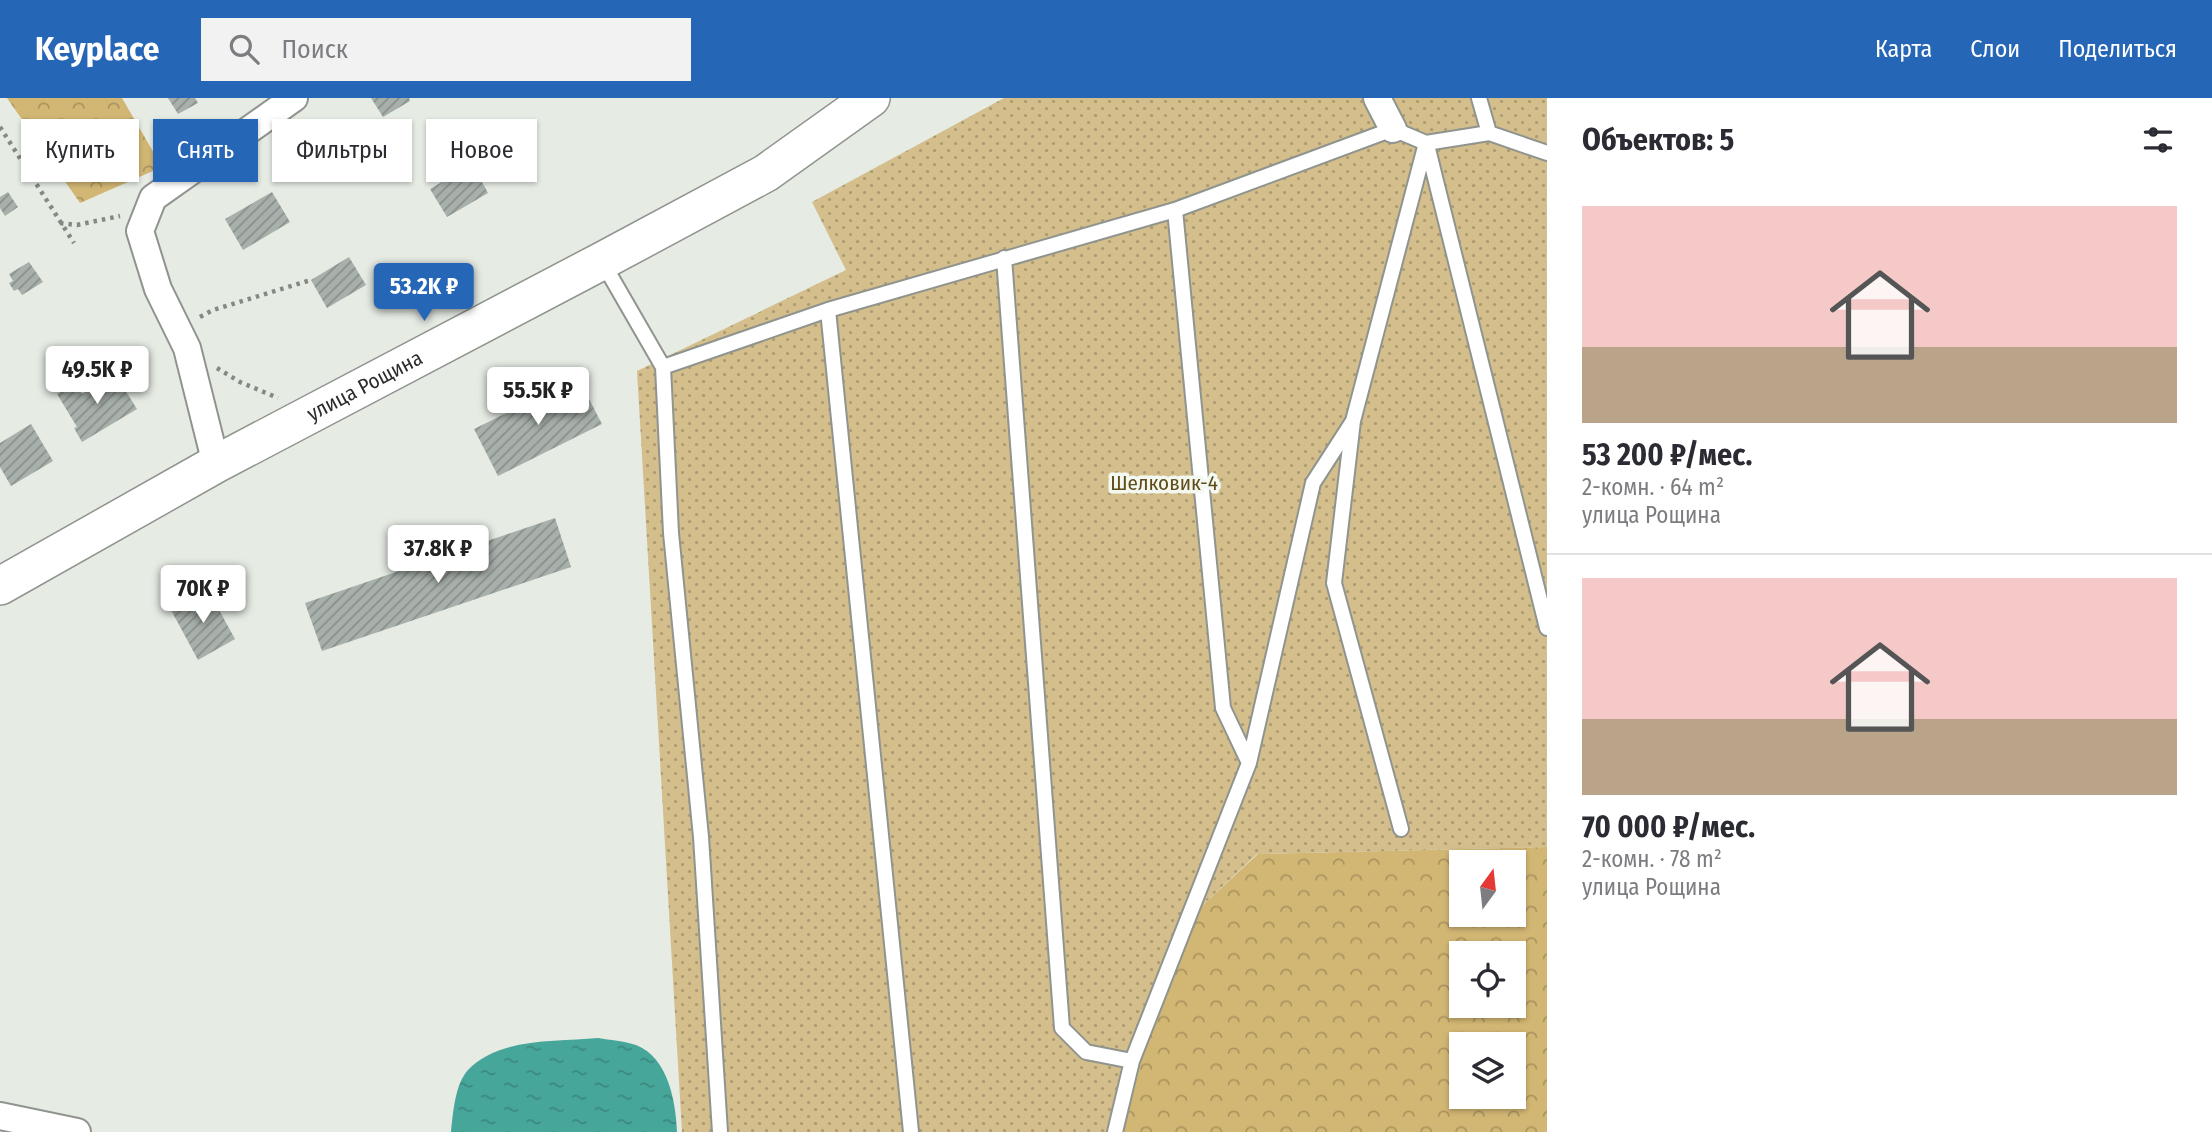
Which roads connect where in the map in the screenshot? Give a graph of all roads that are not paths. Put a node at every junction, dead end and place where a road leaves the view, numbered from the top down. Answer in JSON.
{"nodes":[{"id":1,"x":293,"y":98,"type":"edge"},
{"id":2,"x":871,"y":98,"type":"edge"},
{"id":3,"x":1377,"y":98,"type":"edge"},
{"id":4,"x":1479,"y":98,"type":"edge"},
{"id":5,"x":1393,"y":129,"type":"junction"},
{"id":6,"x":1489,"y":133,"type":"junction"},
{"id":7,"x":1426,"y":144,"type":"junction"},
{"id":8,"x":1547,"y":153,"type":"edge"},
{"id":9,"x":1175,"y":209,"type":"junction"},
{"id":10,"x":1004,"y":258,"type":"junction"},
{"id":11,"x":603,"y":261,"type":"junction"},
{"id":12,"x":828,"y":310,"type":"junction"},
{"id":13,"x":663,"y":366,"type":"junction"},
{"id":14,"x":1353,"y":421,"type":"junction"},
{"id":15,"x":216,"y":464,"type":"junction"},
{"id":16,"x":0,"y":586,"type":"edge"},
{"id":17,"x":1547,"y":628,"type":"edge"},
{"id":18,"x":1250,"y":763,"type":"junction"},
{"id":19,"x":1401,"y":829,"type":"dead end"},
{"id":20,"x":1132,"y":1061,"type":"junction"},
{"id":21,"x":0,"y":1116,"type":"edge"},
{"id":22,"x":77,"y":1132,"type":"edge"},
{"id":23,"x":720,"y":1132,"type":"edge"},
{"id":24,"x":911,"y":1132,"type":"edge"},
{"id":25,"x":1115,"y":1132,"type":"edge"}],
"edges":[{"from":1,"to":15,"type":"street"},
{"from":2,"to":11,"type":"street","name":"улица Рощина"},
{"from":3,"to":5,"type":"street"},
{"from":4,"to":6,"type":"lane"},
{"from":5,"to":7,"type":"lane"},
{"from":5,"to":9,"type":"lane"},
{"from":6,"to":7,"type":"lane"},
{"from":6,"to":8,"type":"lane"},
{"from":7,"to":14,"type":"lane"},
{"from":7,"to":17,"type":"lane"},
{"from":9,"to":10,"type":"lane"},
{"from":9,"to":18,"type":"lane"},
{"from":10,"to":12,"type":"lane"},
{"from":10,"to":20,"type":"lane"},
{"from":11,"to":13,"type":"lane"},
{"from":11,"to":15,"type":"street","name":"улица Рощина"},
{"from":12,"to":13,"type":"lane"},
{"from":12,"to":24,"type":"lane"},
{"from":13,"to":23,"type":"lane"},
{"from":14,"to":18,"type":"lane"},
{"from":14,"to":19,"type":"lane"},
{"from":15,"to":16,"type":"street","name":"улица Рощина"},
{"from":18,"to":20,"type":"lane"},
{"from":20,"to":25,"type":"lane"},
{"from":21,"to":22,"type":"street"}]}
